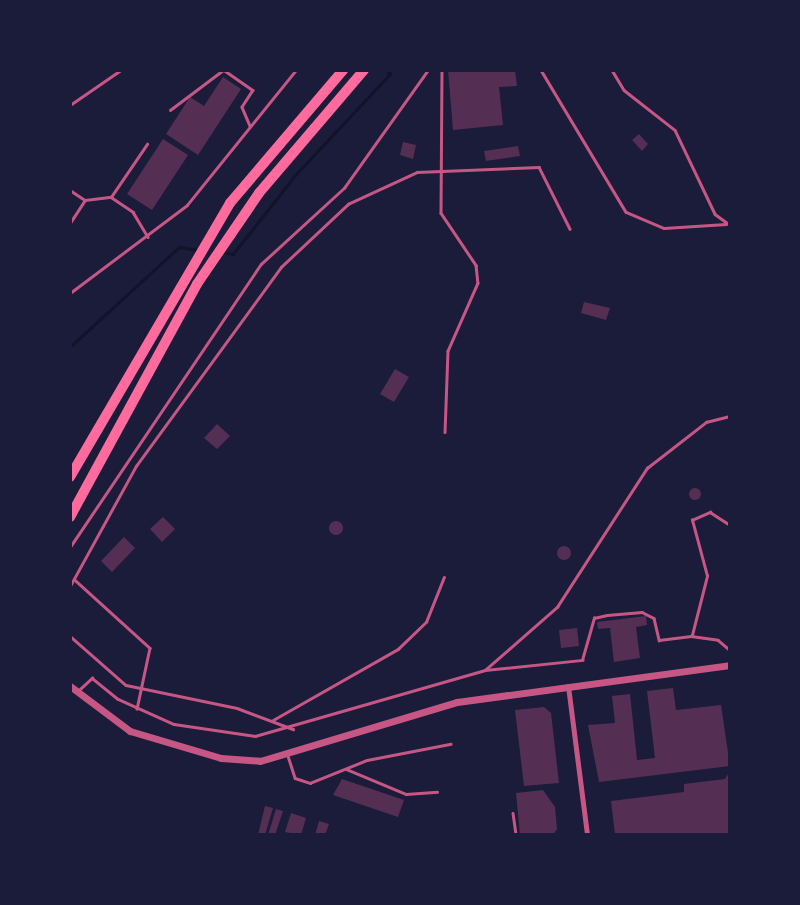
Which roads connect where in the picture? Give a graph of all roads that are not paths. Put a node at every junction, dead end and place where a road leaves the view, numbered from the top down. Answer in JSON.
{"nodes":[{"id":1,"x":121,"y":70,"type":"edge"},
{"id":2,"x":223,"y":70,"type":"edge"},
{"id":3,"x":296,"y":70,"type":"edge"},
{"id":4,"x":342,"y":70,"type":"edge"},
{"id":5,"x":364,"y":70,"type":"edge"},
{"id":6,"x":428,"y":70,"type":"edge"},
{"id":7,"x":442,"y":70,"type":"edge"},
{"id":8,"x":541,"y":70,"type":"edge"},
{"id":9,"x":612,"y":70,"type":"edge"},
{"id":10,"x":70,"y":105,"type":"edge"},
{"id":11,"x":170,"y":110,"type":"dead end"},
{"id":12,"x":250,"y":126,"type":"junction"},
{"id":13,"x":147,"y":144,"type":"dead end"},
{"id":14,"x":439,"y":168,"type":"junction"},
{"id":15,"x":70,"y":190,"type":"edge"},
{"id":16,"x":111,"y":197,"type":"junction"},
{"id":17,"x":85,"y":200,"type":"junction"},
{"id":18,"x":70,"y":223,"type":"edge"},
{"id":19,"x":728,"y":224,"type":"edge"},
{"id":20,"x":570,"y":229,"type":"dead end"},
{"id":21,"x":148,"y":237,"type":"junction"},
{"id":22,"x":70,"y":293,"type":"edge"},
{"id":23,"x":730,"y":416,"type":"edge"},
{"id":24,"x":445,"y":432,"type":"dead end"},
{"id":25,"x":70,"y":477,"type":"edge"},
{"id":26,"x":70,"y":517,"type":"edge"},
{"id":27,"x":730,"y":525,"type":"edge"},
{"id":28,"x":70,"y":547,"type":"edge"},
{"id":29,"x":444,"y":577,"type":"dead end"},
{"id":30,"x":75,"y":580,"type":"junction"},
{"id":31,"x":70,"y":586,"type":"edge"},
{"id":32,"x":70,"y":636,"type":"edge"},
{"id":33,"x":691,"y":636,"type":"junction"},
{"id":34,"x":730,"y":646,"type":"edge"},
{"id":35,"x":730,"y":665,"type":"edge"},
{"id":36,"x":485,"y":670,"type":"junction"},
{"id":37,"x":568,"y":686,"type":"junction"},
{"id":38,"x":73,"y":689,"type":"edge"},
{"id":39,"x":142,"y":690,"type":"junction"},
{"id":40,"x":138,"y":709,"type":"junction"},
{"id":41,"x":273,"y":720,"type":"junction"},
{"id":42,"x":293,"y":729,"type":"junction"},
{"id":43,"x":450,"y":744,"type":"dead end"},
{"id":44,"x":288,"y":756,"type":"junction"},
{"id":45,"x":346,"y":769,"type":"junction"},
{"id":46,"x":437,"y":792,"type":"dead end"},
{"id":47,"x":513,"y":813,"type":"dead end"},
{"id":48,"x":516,"y":835,"type":"edge"},
{"id":49,"x":587,"y":835,"type":"edge"}],
"edges":[{"from":1,"to":10,"type":"lane"},
{"from":2,"to":11,"type":"lane"},
{"from":2,"to":12,"type":"lane"},
{"from":3,"to":12,"type":"lane"},
{"from":4,"to":25,"type":"highway"},
{"from":5,"to":26,"type":"highway"},
{"from":6,"to":28,"type":"lane"},
{"from":7,"to":14,"type":"lane"},
{"from":8,"to":19,"type":"lane"},
{"from":9,"to":19,"type":"lane"},
{"from":12,"to":21,"type":"lane"},
{"from":13,"to":16,"type":"lane"},
{"from":14,"to":20,"type":"lane"},
{"from":14,"to":24,"type":"lane"},
{"from":14,"to":30,"type":"lane"},
{"from":15,"to":17,"type":"lane"},
{"from":16,"to":17,"type":"lane"},
{"from":16,"to":21,"type":"lane"},
{"from":17,"to":18,"type":"lane"},
{"from":21,"to":22,"type":"lane"},
{"from":23,"to":36,"type":"lane"},
{"from":27,"to":33,"type":"lane"},
{"from":29,"to":41,"type":"lane"},
{"from":30,"to":31,"type":"lane"},
{"from":30,"to":39,"type":"lane"},
{"from":32,"to":39,"type":"lane"},
{"from":33,"to":34,"type":"lane"},
{"from":33,"to":36,"type":"lane"},
{"from":35,"to":37,"type":"street"},
{"from":36,"to":42,"type":"lane"},
{"from":37,"to":44,"type":"street"},
{"from":37,"to":49,"type":"street"},
{"from":38,"to":40,"type":"lane"},
{"from":38,"to":44,"type":"street"},
{"from":39,"to":40,"type":"lane"},
{"from":39,"to":41,"type":"lane"},
{"from":40,"to":42,"type":"lane"},
{"from":41,"to":42,"type":"lane"},
{"from":43,"to":45,"type":"lane"},
{"from":44,"to":45,"type":"lane"},
{"from":45,"to":46,"type":"lane"},
{"from":47,"to":48,"type":"lane"}]}
